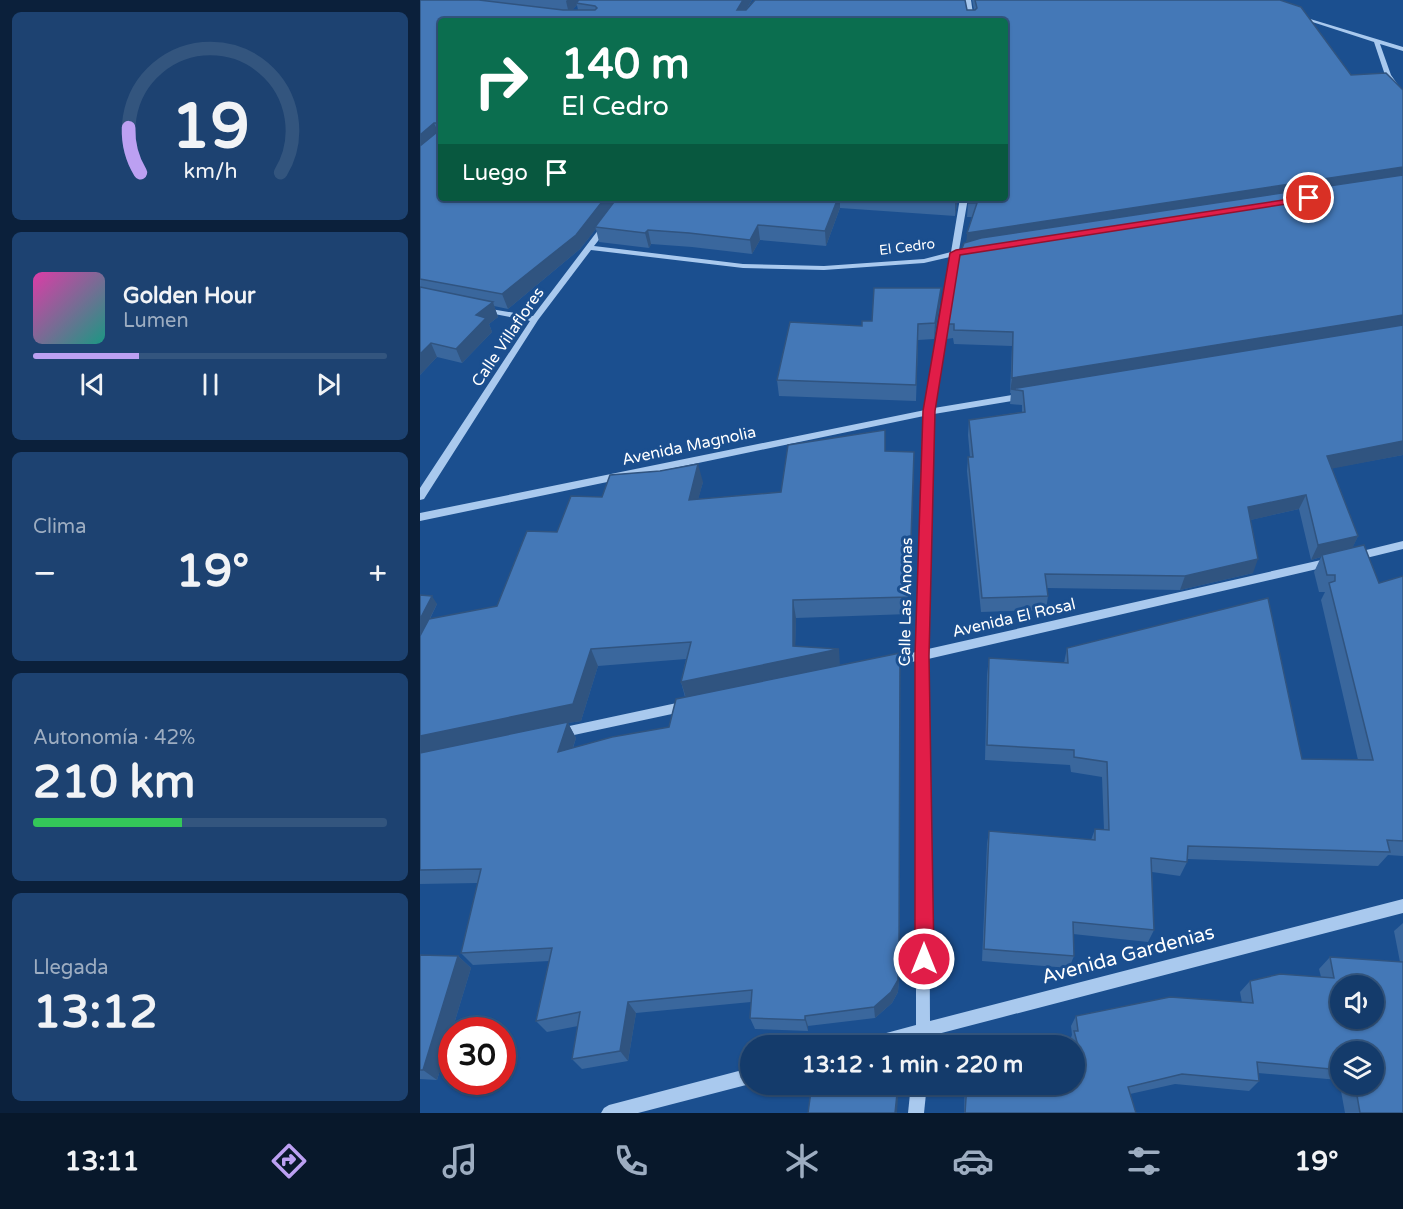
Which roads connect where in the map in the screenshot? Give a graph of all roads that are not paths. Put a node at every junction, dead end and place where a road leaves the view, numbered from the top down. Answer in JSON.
{"nodes":[{"id":1,"x":968,"y":0,"type":"edge"},
{"id":2,"x":1292,"y":14,"type":"edge"},
{"id":3,"x":971,"y":18,"type":"edge"},
{"id":4,"x":1376,"y":40,"type":"junction"},
{"id":5,"x":1403,"y":49,"type":"edge"},
{"id":6,"x":1403,"y":97,"type":"edge"},
{"id":7,"x":964,"y":201,"type":"edge"},
{"id":8,"x":614,"y":215,"type":"edge"},
{"id":9,"x":590,"y":248,"type":"junction"},
{"id":10,"x":972,"y":250,"type":"edge"},
{"id":11,"x":956,"y":253,"type":"junction"},
{"id":12,"x":478,"y":308,"type":"edge"},
{"id":13,"x":535,"y":319,"type":"junction"},
{"id":14,"x":1033,"y":394,"type":"edge"},
{"id":15,"x":929,"y":411,"type":"junction"},
{"id":16,"x":420,"y":496,"type":"edge"},
{"id":17,"x":420,"y":518,"type":"edge"},
{"id":18,"x":1403,"y":545,"type":"edge"},
{"id":19,"x":922,"y":656,"type":"junction"},
{"id":20,"x":875,"y":666,"type":"edge"},
{"id":21,"x":700,"y":703,"type":"edge"},
{"id":22,"x":548,"y":735,"type":"edge"},
{"id":23,"x":1403,"y":906,"type":"edge"},
{"id":24,"x":925,"y":1029,"type":"junction"},
{"id":25,"x":903,"y":1035,"type":"edge"},
{"id":26,"x":924,"y":1035,"type":"edge"},
{"id":27,"x":740,"y":1079,"type":"edge"},
{"id":28,"x":918,"y":1095,"type":"edge"},
{"id":29,"x":609,"y":1113,"type":"edge"},
{"id":30,"x":916,"y":1113,"type":"edge"}],
"edges":[{"from":1,"to":3,"type":"street"},
{"from":2,"to":4,"type":"street"},
{"from":4,"to":5,"type":"street"},
{"from":4,"to":6,"type":"street"},
{"from":7,"to":11,"type":"street","name":"Calle Las Anonas"},
{"from":8,"to":9,"type":"street","name":"Calle Villaflores"},
{"from":9,"to":11,"type":"street","name":"El Cedro"},
{"from":9,"to":13,"type":"street","name":"Calle Villaflores"},
{"from":10,"to":11,"type":"street","name":"El Cedro"},
{"from":11,"to":15,"type":"street","name":"Calle Las Anonas"},
{"from":12,"to":13,"type":"street"},
{"from":13,"to":16,"type":"street","name":"Calle Villaflores"},
{"from":14,"to":15,"type":"street","name":"Avenida Magnolia"},
{"from":15,"to":17,"type":"street","name":"Avenida Magnolia"},
{"from":15,"to":19,"type":"street","name":"Calle Las Anonas"},
{"from":18,"to":19,"type":"street","name":"Avenida El Rosal"},
{"from":19,"to":20,"type":"street","name":"Avenida El Rosal"},
{"from":19,"to":24,"type":"street","name":"Calle Las Anonas"},
{"from":21,"to":22,"type":"street"},
{"from":23,"to":24,"type":"street","name":"Avenida Gardenias"},
{"from":24,"to":25,"type":"street","name":"Avenida Gardenias"},
{"from":24,"to":26,"type":"street","name":"Calle Las Anonas"},
{"from":27,"to":29,"type":"street"},
{"from":28,"to":30,"type":"street"}]}
